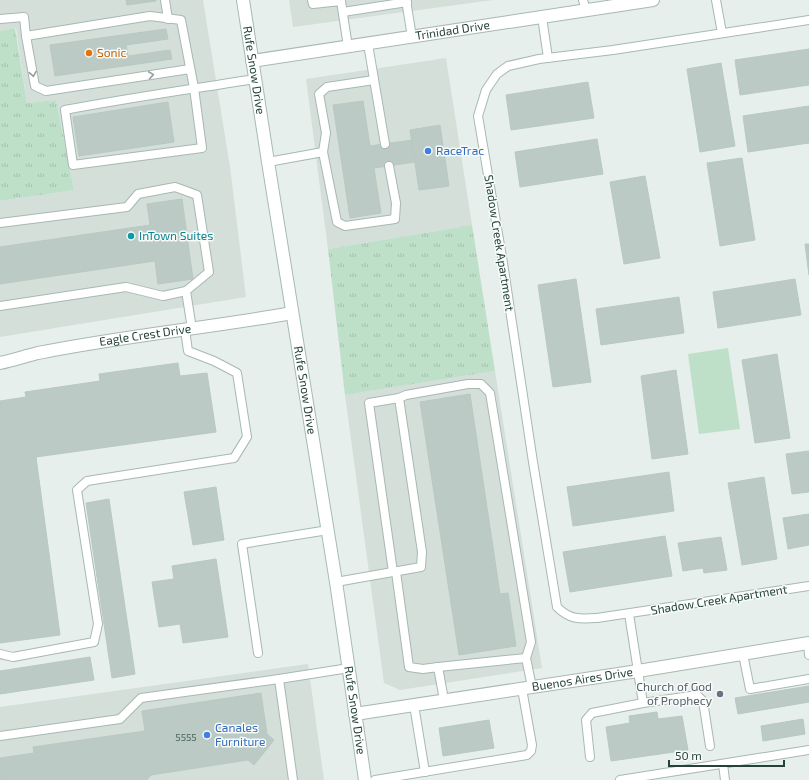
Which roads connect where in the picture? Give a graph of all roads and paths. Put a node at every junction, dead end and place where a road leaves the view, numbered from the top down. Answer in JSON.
{"nodes":[{"id":1,"x":165,"y":0,"type":"edge"},
{"id":2,"x":243,"y":0,"type":"edge"},
{"id":3,"x":312,"y":0,"type":"edge"},
{"id":4,"x":341,"y":0,"type":"edge"},
{"id":5,"x":653,"y":0,"type":"edge"},
{"id":6,"x":716,"y":0,"type":"edge"},
{"id":7,"x":406,"y":1,"type":"edge"},
{"id":8,"x":585,"y":5,"type":"edge"},
{"id":9,"x":343,"y":12,"type":"junction"},
{"id":10,"x":542,"y":17,"type":"junction"},
{"id":11,"x":0,"y":19,"type":"edge"},
{"id":12,"x":168,"y":19,"type":"junction"},
{"id":13,"x":809,"y":20,"type":"edge"},
{"id":14,"x":722,"y":33,"type":"junction"},
{"id":15,"x":26,"y":36,"type":"junction"},
{"id":16,"x":412,"y":37,"type":"junction"},
{"id":17,"x":368,"y":44,"type":"junction"},
{"id":18,"x":348,"y":47,"type":"junction"},
{"id":19,"x":548,"y":58,"type":"junction"},
{"id":20,"x":252,"y":61,"type":"junction"},
{"id":21,"x":190,"y":69,"type":"junction"},
{"id":22,"x":255,"y":79,"type":"junction"},
{"id":23,"x":374,"y":80,"type":"junction"},
{"id":24,"x":194,"y":88,"type":"junction"},
{"id":25,"x":385,"y":144,"type":"dead end"},
{"id":26,"x":324,"y":152,"type":"junction"},
{"id":27,"x":268,"y":162,"type":"junction"},
{"id":28,"x":389,"y":166,"type":"dead end"},
{"id":29,"x":0,"y":223,"type":"edge"},
{"id":30,"x":186,"y":291,"type":"junction"},
{"id":31,"x":0,"y":306,"type":"edge"},
{"id":32,"x":292,"y":313,"type":"junction"},
{"id":33,"x":188,"y":329,"type":"junction"},
{"id":34,"x":0,"y":363,"type":"edge"},
{"id":35,"x":399,"y":398,"type":"junction"},
{"id":36,"x":328,"y":530,"type":"junction"},
{"id":37,"x":395,"y":572,"type":"junction"},
{"id":38,"x":336,"y":582,"type":"junction"},
{"id":39,"x":809,"y":586,"type":"edge"},
{"id":40,"x":629,"y":614,"type":"junction"},
{"id":41,"x":809,"y":647,"type":"edge"},
{"id":42,"x":258,"y":653,"type":"dead end"},
{"id":43,"x":0,"y":654,"type":"edge"},
{"id":44,"x":743,"y":654,"type":"junction"},
{"id":45,"x":526,"y":658,"type":"junction"},
{"id":46,"x":438,"y":667,"type":"junction"},
{"id":47,"x":349,"y":668,"type":"junction"},
{"id":48,"x":638,"y":671,"type":"junction"},
{"id":49,"x":279,"y":679,"type":"junction"},
{"id":50,"x":809,"y":679,"type":"edge"},
{"id":51,"x":527,"y":688,"type":"junction"},
{"id":52,"x":444,"y":700,"type":"junction"},
{"id":53,"x":643,"y":703,"type":"junction"},
{"id":54,"x":414,"y":705,"type":"junction"},
{"id":55,"x":355,"y":714,"type":"junction"},
{"id":56,"x":0,"y":736,"type":"edge"},
{"id":57,"x":710,"y":746,"type":"dead end"},
{"id":58,"x":809,"y":750,"type":"edge"},
{"id":59,"x":590,"y":757,"type":"dead end"},
{"id":60,"x":723,"y":764,"type":"junction"},
{"id":61,"x":425,"y":772,"type":"junction"},
{"id":62,"x":293,"y":780,"type":"edge"},
{"id":63,"x":365,"y":780,"type":"edge"},
{"id":64,"x":375,"y":780,"type":"edge"},
{"id":65,"x":623,"y":780,"type":"edge"},
{"id":66,"x":725,"y":780,"type":"edge"}],
"edges":[{"from":1,"to":12,"type":"lane"},
{"from":2,"to":20,"type":"street","name":"Rufe Snow Drive"},
{"from":3,"to":4,"type":"lane"},
{"from":4,"to":9,"type":"lane"},
{"from":5,"to":8,"type":"street","name":"Trinidad Drive"},
{"from":6,"to":14,"type":"lane"},
{"from":7,"to":9,"type":"lane"},
{"from":7,"to":16,"type":"lane"},
{"from":8,"to":10,"type":"street","name":"Trinidad Drive"},
{"from":9,"to":18,"type":"lane"},
{"from":10,"to":16,"type":"street","name":"Trinidad Drive"},
{"from":10,"to":19,"type":"lane"},
{"from":11,"to":15,"type":"lane"},
{"from":12,"to":15,"type":"lane"},
{"from":12,"to":21,"type":"lane"},
{"from":13,"to":14,"type":"lane","name":"Shadow Creek Apartment"},
{"from":14,"to":19,"type":"lane","name":"Shadow Creek Apartment"},
{"from":15,"to":21,"type":"lane","one_way":true},
{"from":16,"to":17,"type":"street","name":"Trinidad Drive"},
{"from":17,"to":18,"type":"street","name":"Trinidad Drive"},
{"from":17,"to":23,"type":"lane"},
{"from":18,"to":20,"type":"street","name":"Trinidad Drive"},
{"from":19,"to":40,"type":"lane","name":"Shadow Creek Apartment"},
{"from":20,"to":22,"type":"street","name":"Rufe Snow Drive"},
{"from":21,"to":24,"type":"lane"},
{"from":22,"to":24,"type":"lane"},
{"from":22,"to":27,"type":"street","name":"Rufe Snow Drive"},
{"from":23,"to":25,"type":"lane"},
{"from":23,"to":26,"type":"lane"},
{"from":24,"to":24,"type":"lane"},
{"from":26,"to":27,"type":"lane"},
{"from":26,"to":28,"type":"lane"},
{"from":27,"to":32,"type":"street","name":"Rufe Snow Drive"},
{"from":29,"to":30,"type":"lane"},
{"from":30,"to":31,"type":"lane"},
{"from":30,"to":33,"type":"lane"},
{"from":32,"to":33,"type":"street","name":"Eagle Crest Drive"},
{"from":32,"to":36,"type":"street","name":"Rufe Snow Drive"},
{"from":33,"to":34,"type":"street","name":"Eagle Crest Drive"},
{"from":33,"to":43,"type":"lane"},
{"from":35,"to":37,"type":"lane"},
{"from":35,"to":37,"type":"lane"},
{"from":35,"to":45,"type":"lane"},
{"from":36,"to":38,"type":"street","name":"Rufe Snow Drive"},
{"from":36,"to":42,"type":"lane"},
{"from":37,"to":38,"type":"lane"},
{"from":37,"to":46,"type":"lane"},
{"from":38,"to":47,"type":"street","name":"Rufe Snow Drive"},
{"from":39,"to":40,"type":"lane","name":"Shadow Creek Apartment"},
{"from":40,"to":48,"type":"lane"},
{"from":41,"to":44,"type":"street","name":"Buenos Aires Drive"},
{"from":44,"to":48,"type":"street","name":"Buenos Aires Drive"},
{"from":44,"to":50,"type":"lane"},
{"from":45,"to":46,"type":"lane"},
{"from":45,"to":51,"type":"lane"},
{"from":46,"to":52,"type":"lane"},
{"from":47,"to":49,"type":"lane"},
{"from":47,"to":55,"type":"street","name":"Rufe Snow Drive"},
{"from":48,"to":51,"type":"street","name":"Buenos Aires Drive"},
{"from":48,"to":53,"type":"lane"},
{"from":49,"to":56,"type":"lane"},
{"from":49,"to":62,"type":"lane"},
{"from":51,"to":52,"type":"street","name":"Buenos Aires Drive"},
{"from":51,"to":61,"type":"lane"},
{"from":52,"to":54,"type":"street","name":"Buenos Aires Drive"},
{"from":53,"to":57,"type":"lane"},
{"from":53,"to":59,"type":"lane"},
{"from":54,"to":55,"type":"street","name":"Buenos Aires Drive"},
{"from":54,"to":61,"type":"lane"},
{"from":55,"to":63,"type":"street","name":"Rufe Snow Drive"},
{"from":58,"to":60,"type":"lane"},
{"from":60,"to":65,"type":"lane"},
{"from":60,"to":66,"type":"lane"},
{"from":61,"to":64,"type":"lane"}]}
